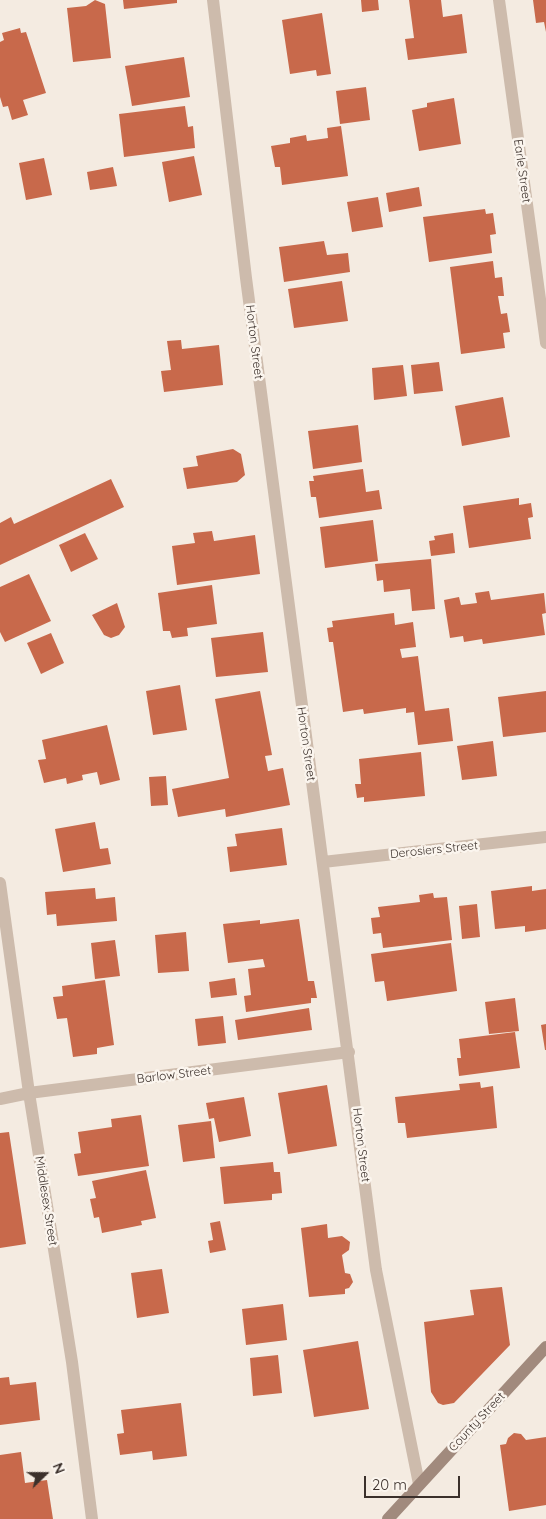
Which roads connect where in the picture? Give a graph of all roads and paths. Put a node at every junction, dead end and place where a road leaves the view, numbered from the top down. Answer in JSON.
{"nodes":[{"id":1,"x":213,"y":0,"type":"edge"},
{"id":2,"x":499,"y":0,"type":"edge"},
{"id":3,"x":546,"y":343,"type":"edge"},
{"id":4,"x":546,"y":837,"type":"edge"},
{"id":5,"x":323,"y":862,"type":"junction"},
{"id":6,"x":0,"y":883,"type":"edge"},
{"id":7,"x":349,"y":1052,"type":"junction"},
{"id":8,"x":29,"y":1093,"type":"junction"},
{"id":9,"x":0,"y":1099,"type":"edge"},
{"id":10,"x":546,"y":1347,"type":"edge"},
{"id":11,"x":419,"y":1484,"type":"junction"},
{"id":12,"x":92,"y":1519,"type":"edge"},
{"id":13,"x":388,"y":1519,"type":"edge"}],
"edges":[{"from":1,"to":5,"type":"street","name":"Horton Street"},
{"from":2,"to":3,"type":"street","name":"Earle Street"},
{"from":4,"to":5,"type":"street","name":"Derosiers Street"},
{"from":5,"to":7,"type":"street","name":"Horton Street"},
{"from":6,"to":8,"type":"street","name":"Middlesex Street"},
{"from":7,"to":8,"type":"street","name":"Barlow Street"},
{"from":7,"to":11,"type":"street","name":"Horton Street"},
{"from":8,"to":9,"type":"street","name":"Barlow Street"},
{"from":8,"to":12,"type":"street","name":"Middlesex Street"},
{"from":10,"to":11,"type":"street","name":"County Street"},
{"from":11,"to":13,"type":"street","name":"County Street"}]}
